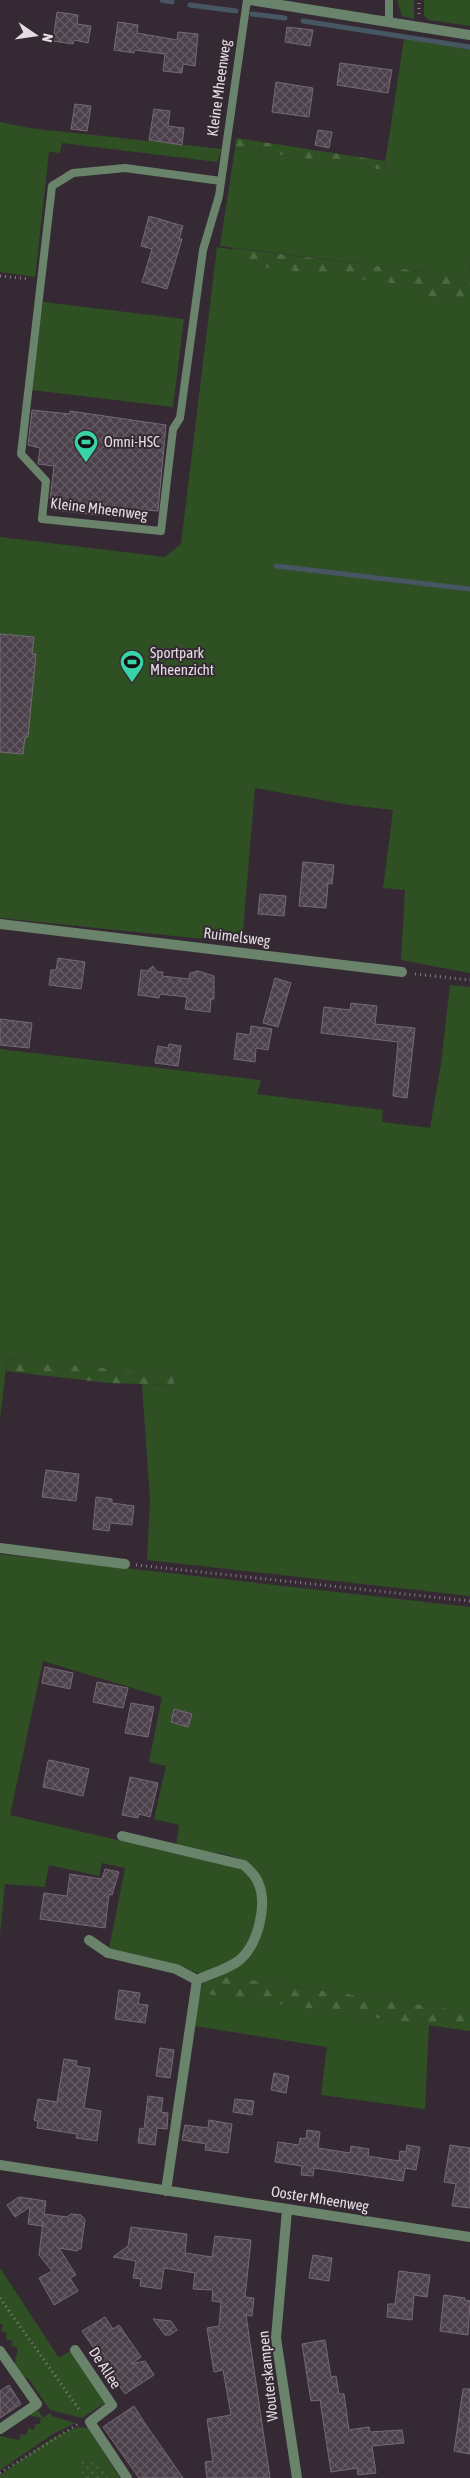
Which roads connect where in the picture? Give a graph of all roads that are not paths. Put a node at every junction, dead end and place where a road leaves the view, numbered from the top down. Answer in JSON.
{"nodes":[{"id":1,"x":248,"y":0,"type":"edge"},
{"id":2,"x":389,"y":0,"type":"edge"},
{"id":3,"x":389,"y":21,"type":"junction"},
{"id":4,"x":470,"y":34,"type":"edge"},
{"id":5,"x":221,"y":181,"type":"junction"},
{"id":6,"x":0,"y":924,"type":"edge"},
{"id":7,"x":402,"y":972,"type":"road end"},
{"id":8,"x":0,"y":1548,"type":"edge"},
{"id":9,"x":125,"y":1564,"type":"road end"},
{"id":10,"x":122,"y":1836,"type":"dead end"},
{"id":11,"x":89,"y":1940,"type":"dead end"},
{"id":12,"x":197,"y":1980,"type":"junction"},
{"id":13,"x":0,"y":2165,"type":"edge"},
{"id":14,"x":166,"y":2191,"type":"junction"},
{"id":15,"x":287,"y":2210,"type":"junction"},
{"id":16,"x":470,"y":2238,"type":"edge"},
{"id":17,"x":75,"y":2350,"type":"dead end"},
{"id":18,"x":0,"y":2351,"type":"edge"},
{"id":19,"x":0,"y":2430,"type":"edge"},
{"id":20,"x":127,"y":2478,"type":"edge"},
{"id":21,"x":297,"y":2478,"type":"edge"}],
"edges":[{"from":1,"to":3,"type":"street","name":"Kleine Mheenweg"},
{"from":1,"to":5,"type":"lane","name":"Kleine Mheenweg"},
{"from":2,"to":3,"type":"lane"},
{"from":3,"to":4,"type":"street","name":"Kleine Mheenweg"},
{"from":5,"to":5,"type":"lane","name":"Kleine Mheenweg"},
{"from":6,"to":7,"type":"street","name":"Ruimelsweg"},
{"from":8,"to":9,"type":"street"},
{"from":10,"to":12,"type":"street"},
{"from":11,"to":12,"type":"street"},
{"from":12,"to":14,"type":"street"},
{"from":13,"to":14,"type":"street","name":"Ooster Mheenweg"},
{"from":14,"to":15,"type":"street","name":"Ooster Mheenweg"},
{"from":15,"to":16,"type":"street","name":"Ooster Mheenweg"},
{"from":15,"to":21,"type":"street","name":"Wouterskampen"},
{"from":17,"to":20,"type":"street","name":"De Allee"},
{"from":18,"to":19,"type":"street"}]}
